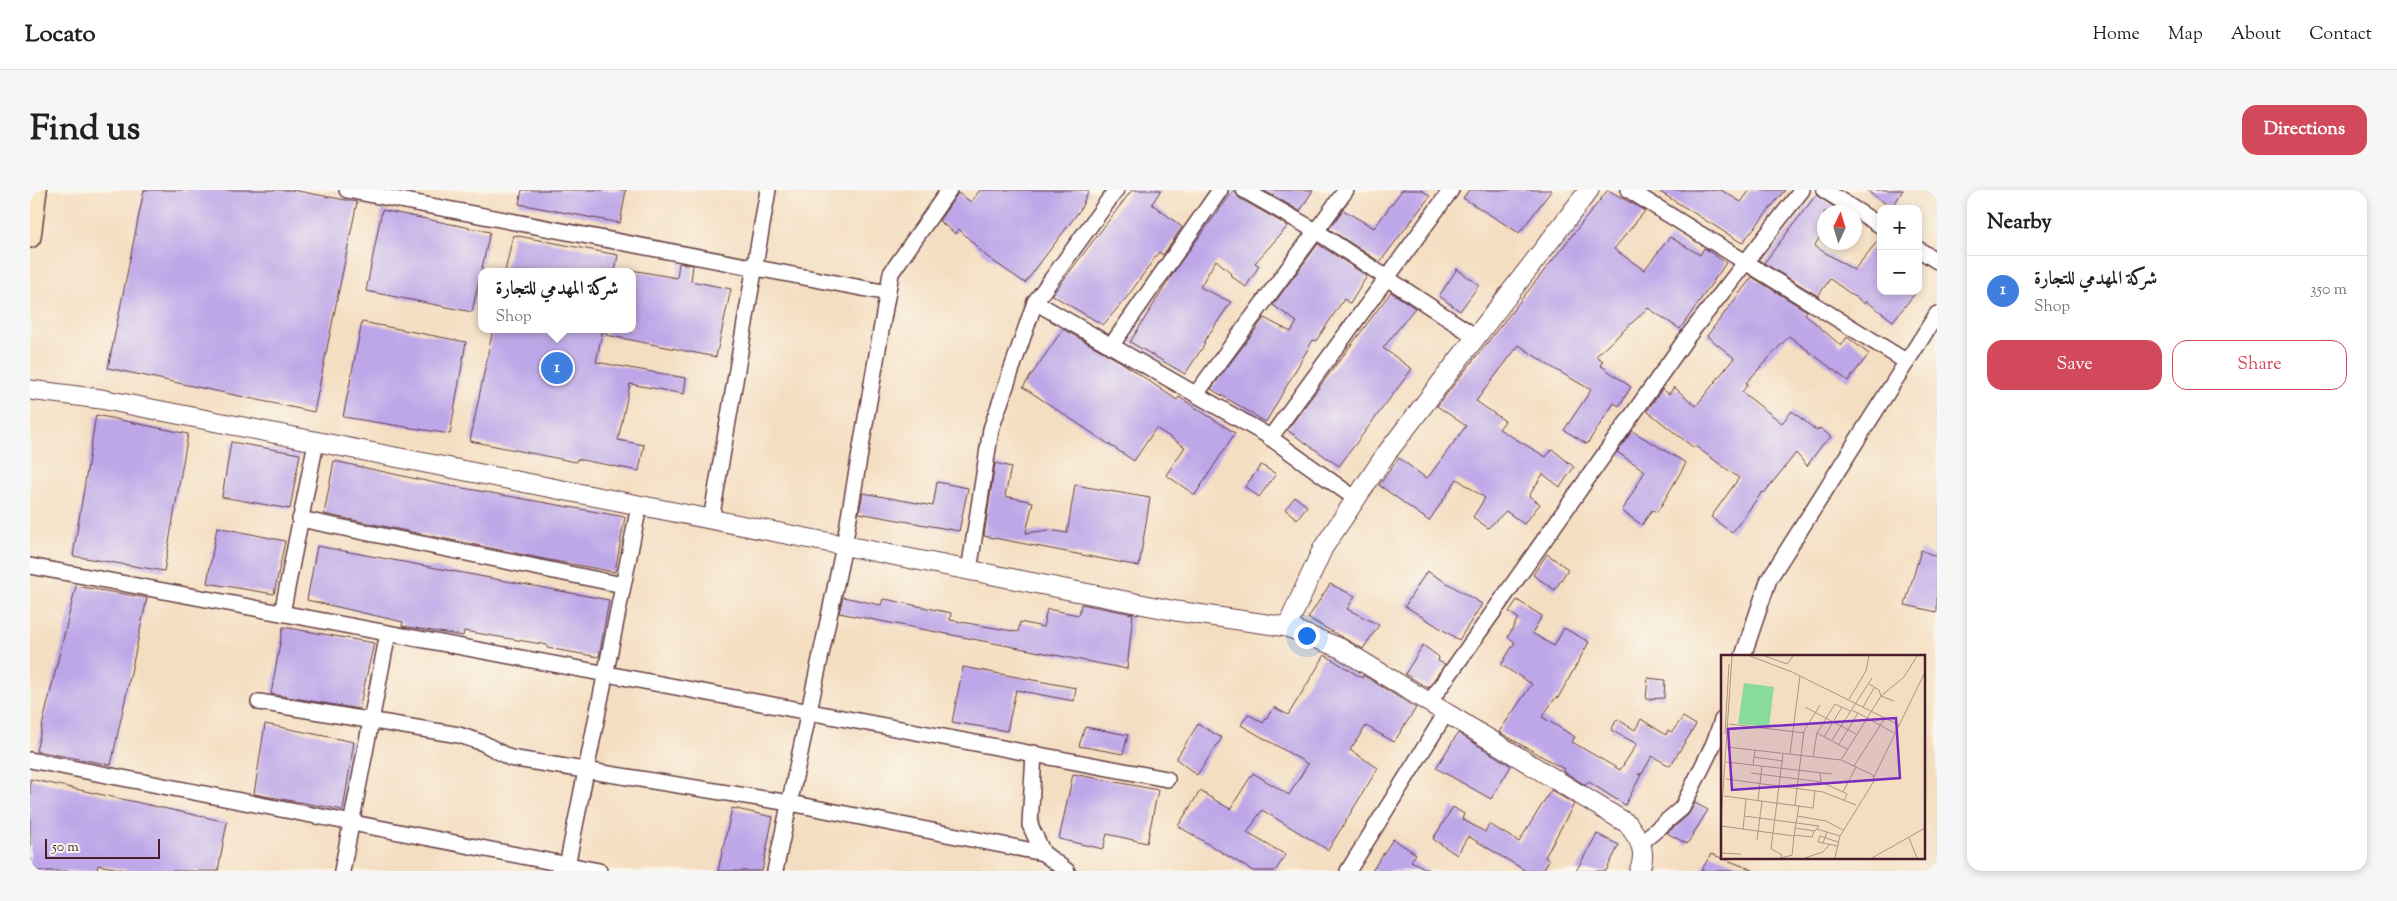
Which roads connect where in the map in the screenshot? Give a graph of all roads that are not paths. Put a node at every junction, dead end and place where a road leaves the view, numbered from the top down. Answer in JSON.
{"nodes":[{"id":1,"x":36,"y":190,"type":"edge"},
{"id":2,"x":347,"y":190,"type":"edge"},
{"id":3,"x":768,"y":190,"type":"edge"},
{"id":4,"x":949,"y":190,"type":"edge"},
{"id":5,"x":1116,"y":190,"type":"edge"},
{"id":6,"x":1220,"y":190,"type":"edge"},
{"id":7,"x":1244,"y":190,"type":"edge"},
{"id":8,"x":1346,"y":190,"type":"edge"},
{"id":9,"x":1452,"y":190,"type":"edge"},
{"id":10,"x":1588,"y":190,"type":"edge"},
{"id":11,"x":1629,"y":190,"type":"edge"},
{"id":12,"x":1802,"y":190,"type":"edge"},
{"id":13,"x":1824,"y":190,"type":"edge"},
{"id":14,"x":1877,"y":223,"type":"edge"},
{"id":15,"x":1316,"y":231,"type":"junction"},
{"id":16,"x":30,"y":237,"type":"edge"},
{"id":17,"x":1920,"y":250,"type":"edge"},
{"id":18,"x":1746,"y":261,"type":"junction"},
{"id":19,"x":1937,"y":261,"type":"edge"},
{"id":20,"x":755,"y":269,"type":"junction"},
{"id":21,"x":1387,"y":278,"type":"junction"},
{"id":22,"x":888,"y":294,"type":"junction"},
{"id":23,"x":1035,"y":302,"type":"junction"},
{"id":24,"x":1937,"y":314,"type":"edge"},
{"id":25,"x":1476,"y":337,"type":"junction"},
{"id":26,"x":1111,"y":346,"type":"junction"},
{"id":27,"x":1907,"y":362,"type":"junction"},
{"id":28,"x":30,"y":390,"type":"edge"},
{"id":29,"x":1196,"y":394,"type":"junction"},
{"id":30,"x":1270,"y":438,"type":"junction"},
{"id":31,"x":316,"y":442,"type":"junction"},
{"id":32,"x":1356,"y":499,"type":"junction"},
{"id":33,"x":639,"y":506,"type":"junction"},
{"id":34,"x":300,"y":519,"type":"junction"},
{"id":35,"x":711,"y":520,"type":"junction"},
{"id":36,"x":844,"y":546,"type":"junction"},
{"id":37,"x":30,"y":566,"type":"edge"},
{"id":38,"x":969,"y":570,"type":"junction"},
{"id":39,"x":623,"y":585,"type":"junction"},
{"id":40,"x":282,"y":613,"type":"junction"},
{"id":41,"x":1287,"y":628,"type":"junction"},
{"id":42,"x":388,"y":633,"type":"junction"},
{"id":43,"x":1743,"y":655,"type":"edge"},
{"id":44,"x":606,"y":673,"type":"junction"},
{"id":45,"x":259,"y":702,"type":"dead end"},
{"id":46,"x":1429,"y":703,"type":"junction"},
{"id":47,"x":810,"y":712,"type":"junction"},
{"id":48,"x":1446,"y":713,"type":"junction"},
{"id":49,"x":372,"y":720,"type":"junction"},
{"id":50,"x":1721,"y":723,"type":"edge"},
{"id":51,"x":1034,"y":753,"type":"junction"},
{"id":52,"x":30,"y":760,"type":"edge"},
{"id":53,"x":586,"y":769,"type":"junction"},
{"id":54,"x":1167,"y":778,"type":"dead end"},
{"id":55,"x":790,"y":803,"type":"junction"},
{"id":56,"x":352,"y":824,"type":"junction"},
{"id":57,"x":1642,"y":842,"type":"junction"},
{"id":58,"x":1043,"y":853,"type":"junction"},
{"id":59,"x":567,"y":868,"type":"edge"},
{"id":60,"x":342,"y":871,"type":"edge"},
{"id":61,"x":599,"y":871,"type":"edge"},
{"id":62,"x":775,"y":871,"type":"edge"},
{"id":63,"x":1067,"y":871,"type":"edge"},
{"id":64,"x":1348,"y":871,"type":"edge"},
{"id":65,"x":1639,"y":871,"type":"edge"}],
"edges":[{"from":1,"to":16,"type":"main road"},
{"from":2,"to":20,"type":"street"},
{"from":3,"to":20,"type":"street"},
{"from":4,"to":22,"type":"street"},
{"from":5,"to":23,"type":"street"},
{"from":6,"to":26,"type":"street"},
{"from":7,"to":15,"type":"street"},
{"from":8,"to":15,"type":"street"},
{"from":9,"to":21,"type":"street"},
{"from":10,"to":25,"type":"street"},
{"from":11,"to":18,"type":"street"},
{"from":12,"to":18,"type":"street"},
{"from":13,"to":14,"type":"street"},
{"from":15,"to":21,"type":"street"},
{"from":15,"to":29,"type":"street"},
{"from":17,"to":19,"type":"street"},
{"from":18,"to":27,"type":"street"},
{"from":18,"to":46,"type":"street"},
{"from":20,"to":22,"type":"street"},
{"from":20,"to":35,"type":"street"},
{"from":21,"to":25,"type":"street"},
{"from":21,"to":30,"type":"street"},
{"from":22,"to":36,"type":"street"},
{"from":23,"to":26,"type":"street"},
{"from":23,"to":38,"type":"street"},
{"from":24,"to":27,"type":"street"},
{"from":25,"to":32,"type":"street"},
{"from":26,"to":29,"type":"street"},
{"from":27,"to":43,"type":"street"},
{"from":28,"to":31,"type":"street"},
{"from":29,"to":30,"type":"street"},
{"from":30,"to":32,"type":"street"},
{"from":31,"to":33,"type":"street"},
{"from":31,"to":34,"type":"street"},
{"from":32,"to":41,"type":"street"},
{"from":33,"to":35,"type":"street"},
{"from":33,"to":39,"type":"street"},
{"from":34,"to":39,"type":"street"},
{"from":34,"to":40,"type":"street"},
{"from":35,"to":36,"type":"street"},
{"from":36,"to":38,"type":"street"},
{"from":36,"to":47,"type":"street"},
{"from":37,"to":40,"type":"street"},
{"from":38,"to":41,"type":"street"},
{"from":39,"to":44,"type":"street"},
{"from":40,"to":42,"type":"street"},
{"from":41,"to":46,"type":"street"},
{"from":42,"to":44,"type":"street"},
{"from":42,"to":49,"type":"street"},
{"from":44,"to":47,"type":"street"},
{"from":44,"to":53,"type":"street"},
{"from":45,"to":49,"type":"street"},
{"from":46,"to":48,"type":"street"},
{"from":47,"to":51,"type":"street"},
{"from":47,"to":55,"type":"street"},
{"from":48,"to":57,"type":"street"},
{"from":48,"to":64,"type":"street"},
{"from":49,"to":53,"type":"street"},
{"from":49,"to":56,"type":"street"},
{"from":50,"to":57,"type":"street"},
{"from":51,"to":54,"type":"street"},
{"from":51,"to":58,"type":"street"},
{"from":52,"to":56,"type":"street"},
{"from":53,"to":55,"type":"street"},
{"from":53,"to":59,"type":"street"},
{"from":55,"to":58,"type":"street"},
{"from":55,"to":62,"type":"street"},
{"from":56,"to":59,"type":"street"},
{"from":56,"to":60,"type":"street"},
{"from":57,"to":65,"type":"street"},
{"from":58,"to":63,"type":"street"},
{"from":59,"to":61,"type":"street"}]}
